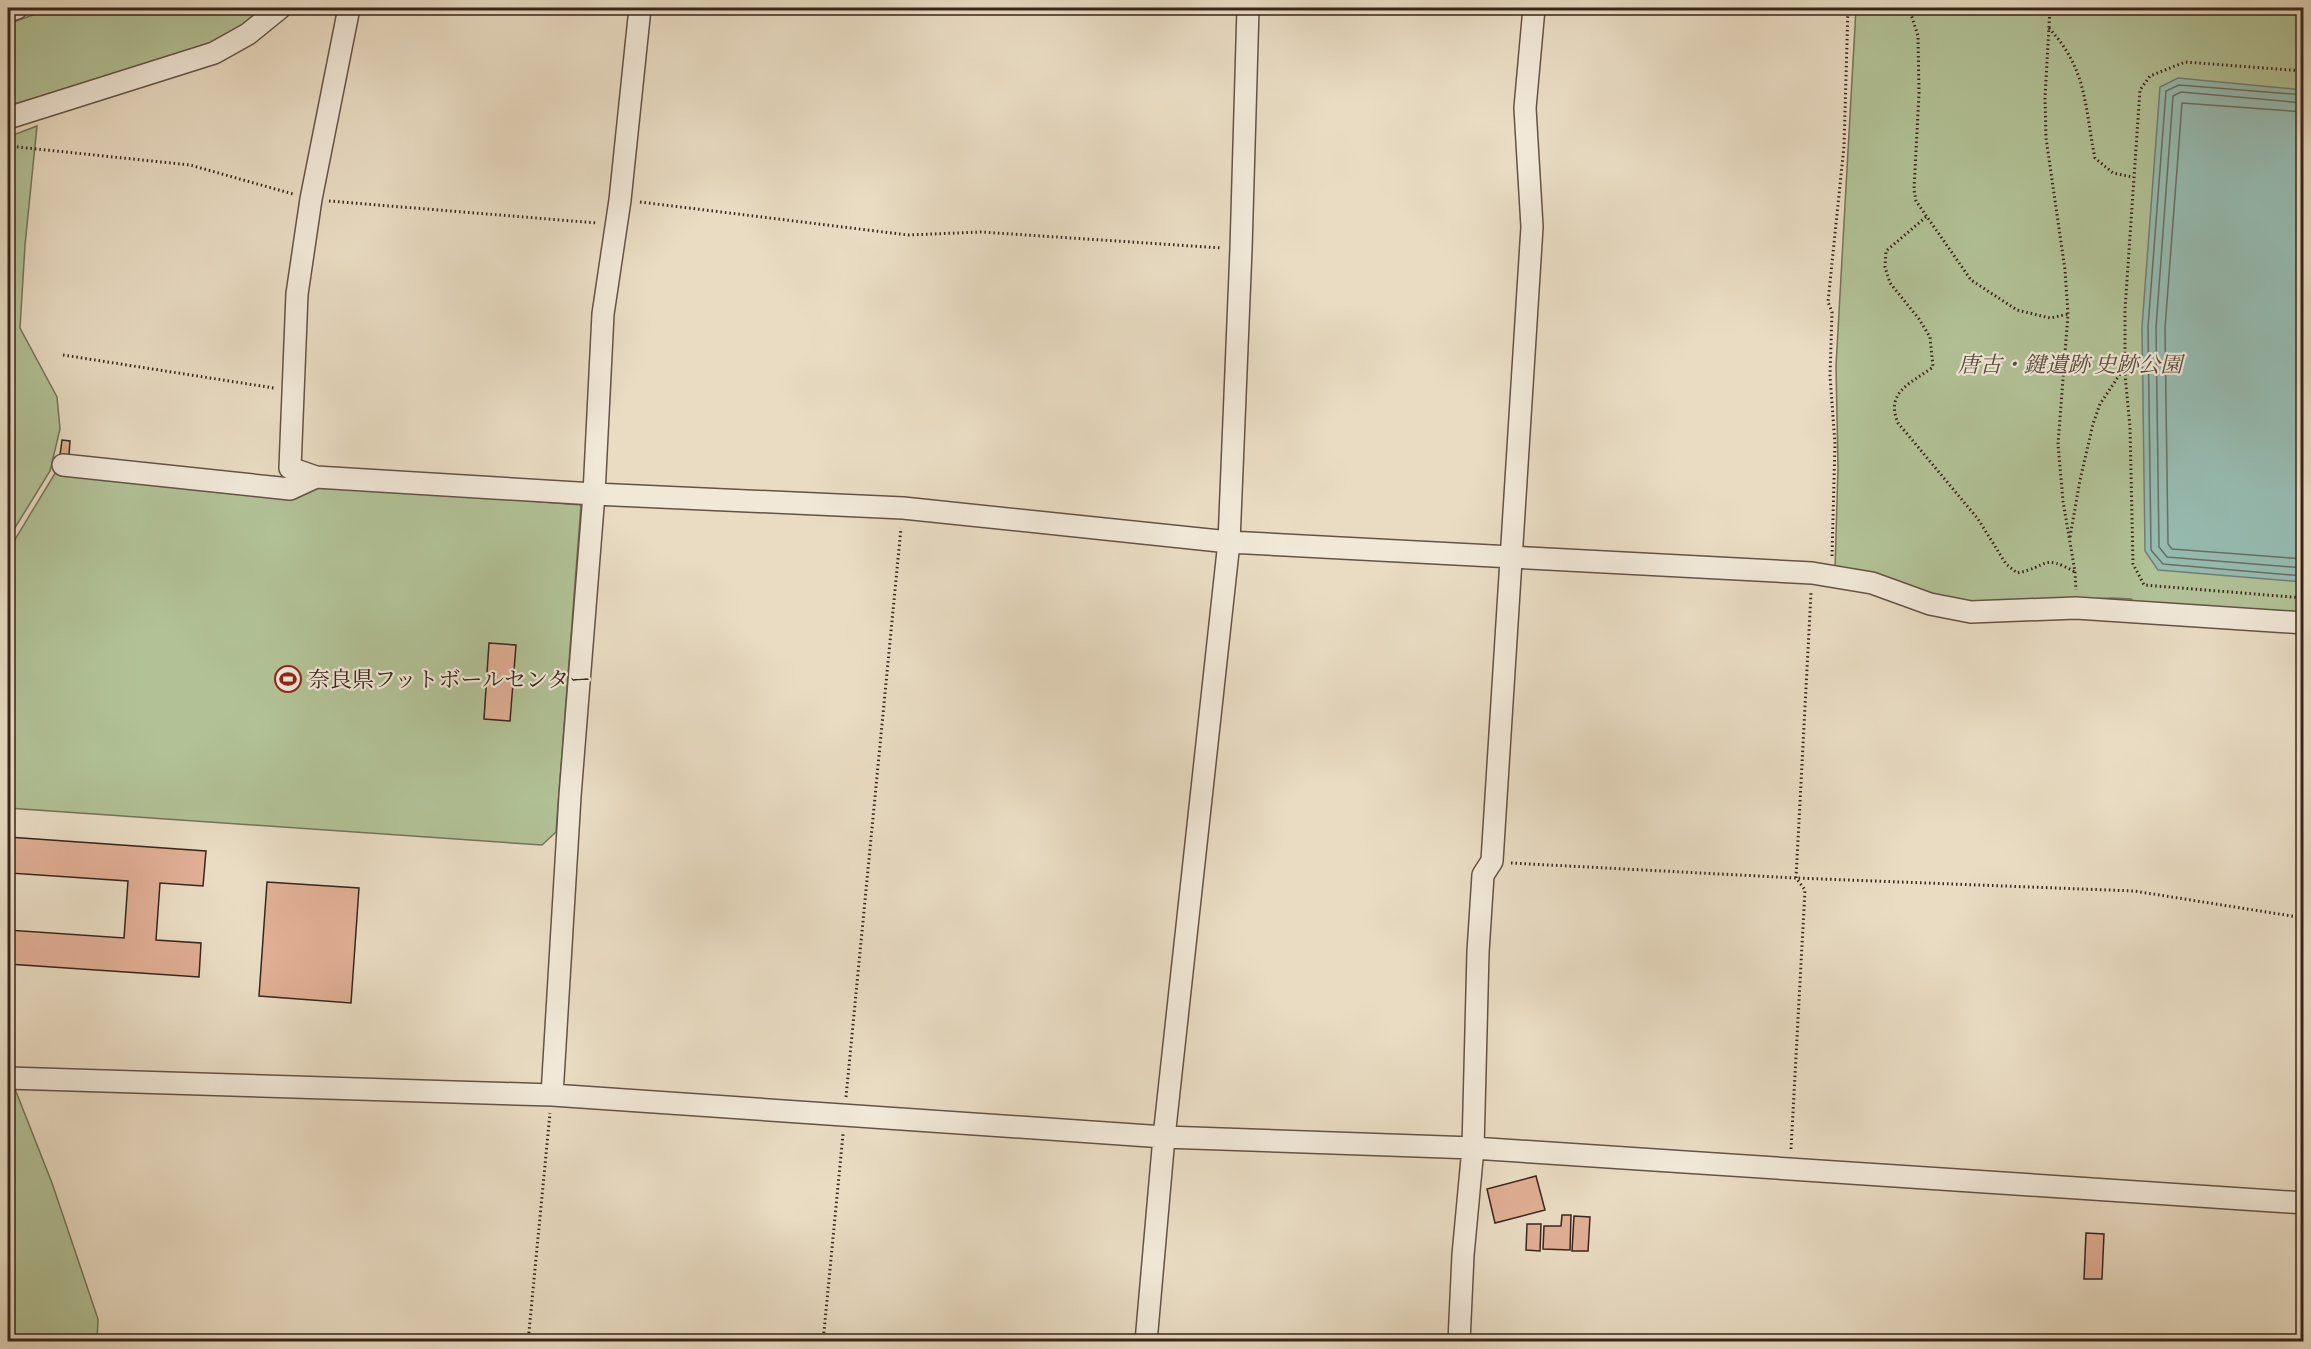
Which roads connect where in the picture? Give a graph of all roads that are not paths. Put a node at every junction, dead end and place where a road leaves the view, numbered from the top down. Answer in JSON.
{"nodes":[{"id":1,"x":17,"y":8,"type":"edge"},
{"id":2,"x":280,"y":8,"type":"edge"},
{"id":3,"x":349,"y":8,"type":"edge"},
{"id":4,"x":640,"y":8,"type":"edge"},
{"id":5,"x":1248,"y":8,"type":"edge"},
{"id":6,"x":1534,"y":8,"type":"edge"},
{"id":7,"x":8,"y":11,"type":"edge"},
{"id":8,"x":8,"y":118,"type":"edge"},
{"id":9,"x":63,"y":465,"type":"dead end"},
{"id":10,"x":316,"y":477,"type":"junction"},
{"id":11,"x":594,"y":494,"type":"junction"},
{"id":12,"x":1229,"y":542,"type":"junction"},
{"id":13,"x":1511,"y":558,"type":"junction"},
{"id":14,"x":2304,"y":623,"type":"edge"},
{"id":15,"x":8,"y":1078,"type":"edge"},
{"id":16,"x":552,"y":1095,"type":"junction"},
{"id":17,"x":1164,"y":1137,"type":"junction"},
{"id":18,"x":1473,"y":1148,"type":"junction"},
{"id":19,"x":2304,"y":1203,"type":"edge"},
{"id":20,"x":1146,"y":1341,"type":"edge"},
{"id":21,"x":1459,"y":1341,"type":"edge"}],
"edges":[{"from":1,"to":7,"type":"street"},
{"from":2,"to":8,"type":"street"},
{"from":3,"to":10,"type":"street"},
{"from":4,"to":11,"type":"street"},
{"from":5,"to":12,"type":"street"},
{"from":6,"to":13,"type":"street"},
{"from":9,"to":10,"type":"street"},
{"from":10,"to":11,"type":"street"},
{"from":11,"to":12,"type":"street"},
{"from":11,"to":16,"type":"street"},
{"from":12,"to":13,"type":"street"},
{"from":12,"to":17,"type":"street"},
{"from":13,"to":14,"type":"street"},
{"from":13,"to":18,"type":"street"},
{"from":15,"to":16,"type":"street"},
{"from":16,"to":17,"type":"street"},
{"from":17,"to":18,"type":"street"},
{"from":17,"to":20,"type":"street"},
{"from":18,"to":19,"type":"street"},
{"from":18,"to":21,"type":"street"}]}
